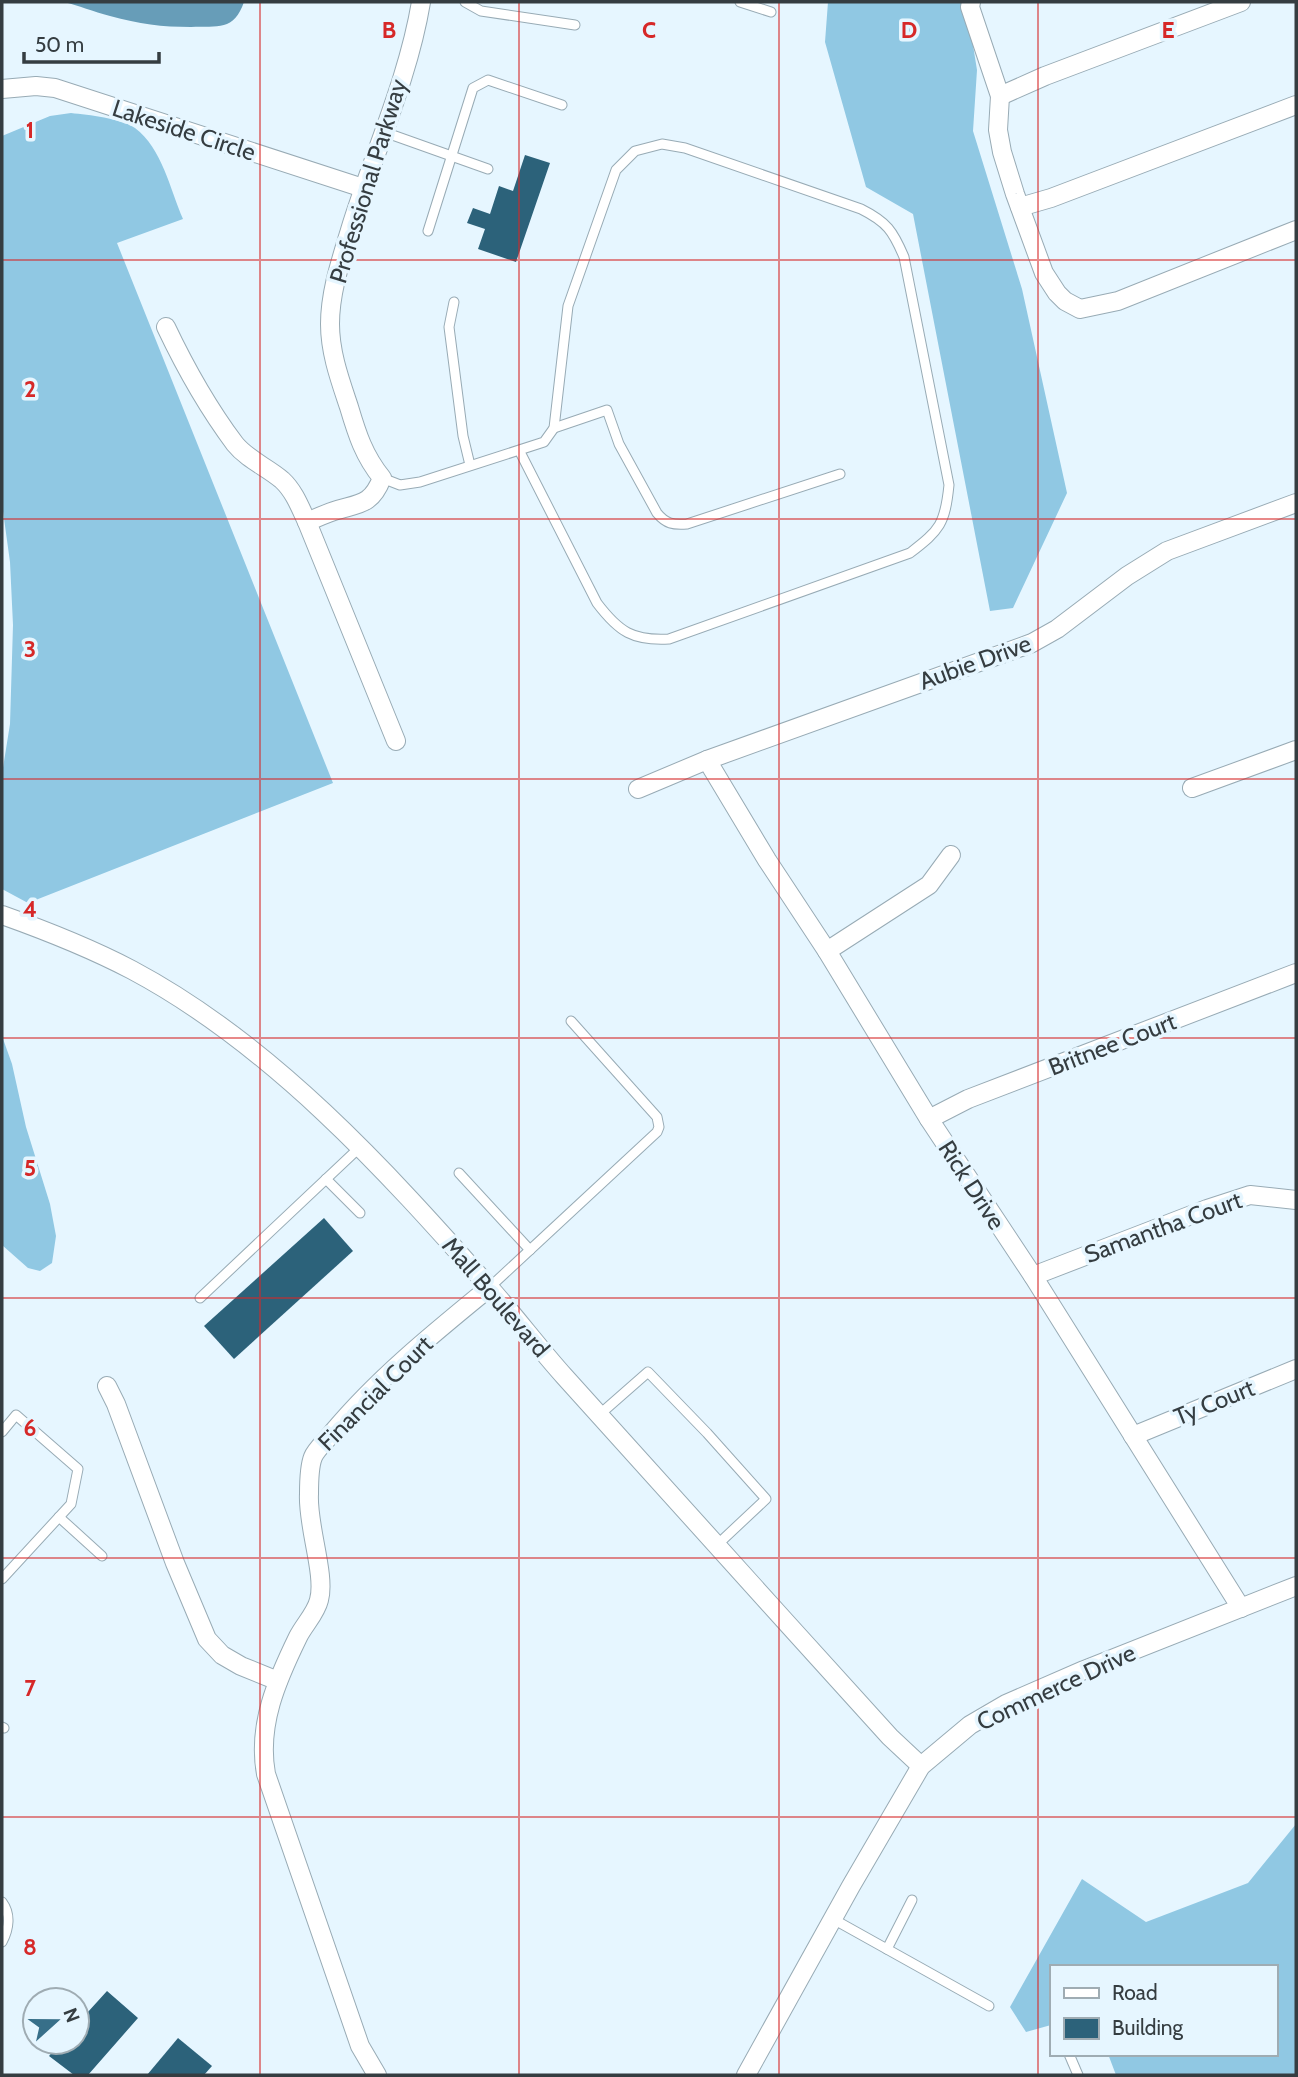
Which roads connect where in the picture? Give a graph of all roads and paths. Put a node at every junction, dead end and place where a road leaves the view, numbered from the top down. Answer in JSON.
{"nodes":[{"id":1,"x":421,"y":2,"type":"edge"},
{"id":2,"x":469,"y":2,"type":"edge"},
{"id":3,"x":740,"y":2,"type":"edge"},
{"id":4,"x":971,"y":2,"type":"edge"},
{"id":5,"x":1241,"y":2,"type":"edge"},
{"id":6,"x":771,"y":12,"type":"dead end"},
{"id":7,"x":575,"y":25,"type":"dead end"},
{"id":8,"x":2,"y":89,"type":"edge"},
{"id":9,"x":1000,"y":96,"type":"junction"},
{"id":10,"x":562,"y":105,"type":"dead end"},
{"id":11,"x":1296,"y":105,"type":"edge"},
{"id":12,"x":384,"y":132,"type":"junction"},
{"id":13,"x":452,"y":156,"type":"junction"},
{"id":14,"x":488,"y":169,"type":"dead end"},
{"id":15,"x":363,"y":188,"type":"junction"},
{"id":16,"x":1020,"y":207,"type":"junction"},
{"id":17,"x":1296,"y":230,"type":"edge"},
{"id":18,"x":428,"y":232,"type":"dead end"},
{"id":19,"x":454,"y":302,"type":"dead end"},
{"id":20,"x":166,"y":327,"type":"dead end"},
{"id":21,"x":554,"y":428,"type":"junction"},
{"id":22,"x":519,"y":450,"type":"junction"},
{"id":23,"x":470,"y":465,"type":"junction"},
{"id":24,"x":840,"y":474,"type":"dead end"},
{"id":25,"x":382,"y":478,"type":"junction"},
{"id":26,"x":1296,"y":503,"type":"edge"},
{"id":27,"x":307,"y":522,"type":"junction"},
{"id":28,"x":396,"y":741,"type":"dead end"},
{"id":29,"x":1296,"y":750,"type":"edge"},
{"id":30,"x":708,"y":760,"type":"junction"},
{"id":31,"x":1192,"y":788,"type":"dead end"},
{"id":32,"x":638,"y":789,"type":"dead end"},
{"id":33,"x":951,"y":855,"type":"dead end"},
{"id":34,"x":2,"y":915,"type":"edge"},
{"id":35,"x":827,"y":951,"type":"junction"},
{"id":36,"x":1296,"y":973,"type":"edge"},
{"id":37,"x":571,"y":1021,"type":"dead end"},
{"id":38,"x":929,"y":1119,"type":"junction"},
{"id":39,"x":359,"y":1148,"type":"junction"},
{"id":40,"x":459,"y":1173,"type":"dead end"},
{"id":41,"x":326,"y":1179,"type":"junction"},
{"id":42,"x":1296,"y":1200,"type":"edge"},
{"id":43,"x":360,"y":1213,"type":"dead end"},
{"id":44,"x":530,"y":1250,"type":"junction"},
{"id":45,"x":1033,"y":1276,"type":"junction"},
{"id":46,"x":490,"y":1287,"type":"junction"},
{"id":47,"x":200,"y":1298,"type":"dead end"},
{"id":48,"x":1296,"y":1369,"type":"edge"},
{"id":49,"x":107,"y":1386,"type":"dead end"},
{"id":50,"x":599,"y":1415,"type":"junction"},
{"id":51,"x":2,"y":1432,"type":"edge"},
{"id":52,"x":1133,"y":1436,"type":"junction"},
{"id":53,"x":58,"y":1517,"type":"junction"},
{"id":54,"x":717,"y":1545,"type":"junction"},
{"id":55,"x":102,"y":1556,"type":"dead end"},
{"id":56,"x":2,"y":1579,"type":"edge"},
{"id":57,"x":1296,"y":1586,"type":"edge"},
{"id":58,"x":1241,"y":1608,"type":"junction"},
{"id":59,"x":278,"y":1681,"type":"junction"},
{"id":60,"x":921,"y":1766,"type":"junction"},
{"id":61,"x":912,"y":1900,"type":"dead end"},
{"id":62,"x":3,"y":1906,"type":"edge"},
{"id":63,"x":833,"y":1919,"type":"junction"},
{"id":64,"x":2,"y":1942,"type":"edge"},
{"id":65,"x":887,"y":1948,"type":"junction"},
{"id":66,"x":989,"y":2006,"type":"dead end"},
{"id":67,"x":1070,"y":2056,"type":"edge"},
{"id":68,"x":377,"y":2075,"type":"edge"},
{"id":69,"x":746,"y":2075,"type":"edge"},
{"id":70,"x":1078,"y":2075,"type":"edge"}],
"edges":[{"from":1,"to":12,"type":"street","name":"Professional Parkway"},
{"from":2,"to":7,"type":"lane"},
{"from":3,"to":6,"type":"lane"},
{"from":4,"to":9,"type":"street"},
{"from":5,"to":9,"type":"street"},
{"from":8,"to":15,"type":"street","name":"Lakeside Circle"},
{"from":9,"to":16,"type":"street"},
{"from":10,"to":13,"type":"lane"},
{"from":11,"to":16,"type":"street"},
{"from":12,"to":13,"type":"lane"},
{"from":12,"to":15,"type":"street","name":"Professional Parkway"},
{"from":13,"to":14,"type":"lane"},
{"from":13,"to":18,"type":"lane"},
{"from":15,"to":25,"type":"street","name":"Professional Parkway"},
{"from":16,"to":17,"type":"street"},
{"from":19,"to":23,"type":"lane"},
{"from":20,"to":27,"type":"street"},
{"from":21,"to":22,"type":"lane"},
{"from":21,"to":22,"type":"lane"},
{"from":21,"to":24,"type":"lane"},
{"from":22,"to":23,"type":"lane"},
{"from":23,"to":25,"type":"lane"},
{"from":25,"to":27,"type":"street"},
{"from":26,"to":30,"type":"street","name":"Aubie Drive"},
{"from":27,"to":28,"type":"street"},
{"from":29,"to":31,"type":"street"},
{"from":30,"to":32,"type":"street","name":"Aubie Drive"},
{"from":30,"to":35,"type":"street","name":"Rick Drive"},
{"from":33,"to":35,"type":"street"},
{"from":34,"to":39,"type":"street","name":"Mall Boulevard"},
{"from":35,"to":38,"type":"street","name":"Rick Drive"},
{"from":36,"to":38,"type":"street","name":"Britnee Court"},
{"from":37,"to":44,"type":"lane"},
{"from":38,"to":45,"type":"street","name":"Rick Drive"},
{"from":39,"to":41,"type":"lane"},
{"from":39,"to":46,"type":"street","name":"Mall Boulevard"},
{"from":40,"to":44,"type":"lane"},
{"from":41,"to":43,"type":"lane"},
{"from":41,"to":47,"type":"lane"},
{"from":42,"to":45,"type":"street","name":"Samantha Court"},
{"from":44,"to":46,"type":"lane"},
{"from":45,"to":52,"type":"street","name":"Rick Drive"},
{"from":46,"to":50,"type":"street","name":"Mall Boulevard"},
{"from":46,"to":59,"type":"street","name":"Financial Court"},
{"from":48,"to":52,"type":"street","name":"Ty Court"},
{"from":49,"to":59,"type":"street"},
{"from":50,"to":54,"type":"street","name":"Mall Boulevard"},
{"from":50,"to":54,"type":"lane"},
{"from":51,"to":53,"type":"lane"},
{"from":52,"to":58,"type":"street","name":"Rick Drive"},
{"from":53,"to":55,"type":"lane"},
{"from":53,"to":56,"type":"lane"},
{"from":54,"to":60,"type":"street","name":"Mall Boulevard"},
{"from":57,"to":58,"type":"street","name":"Commerce Drive"},
{"from":58,"to":60,"type":"street","name":"Commerce Drive"},
{"from":59,"to":68,"type":"street","name":"Financial Court"},
{"from":60,"to":63,"type":"street","name":"Commerce Drive"},
{"from":61,"to":65,"type":"lane"},
{"from":62,"to":64,"type":"lane"},
{"from":63,"to":65,"type":"lane"},
{"from":63,"to":69,"type":"street","name":"Commerce Drive"},
{"from":65,"to":66,"type":"lane"},
{"from":67,"to":70,"type":"lane"}]}
